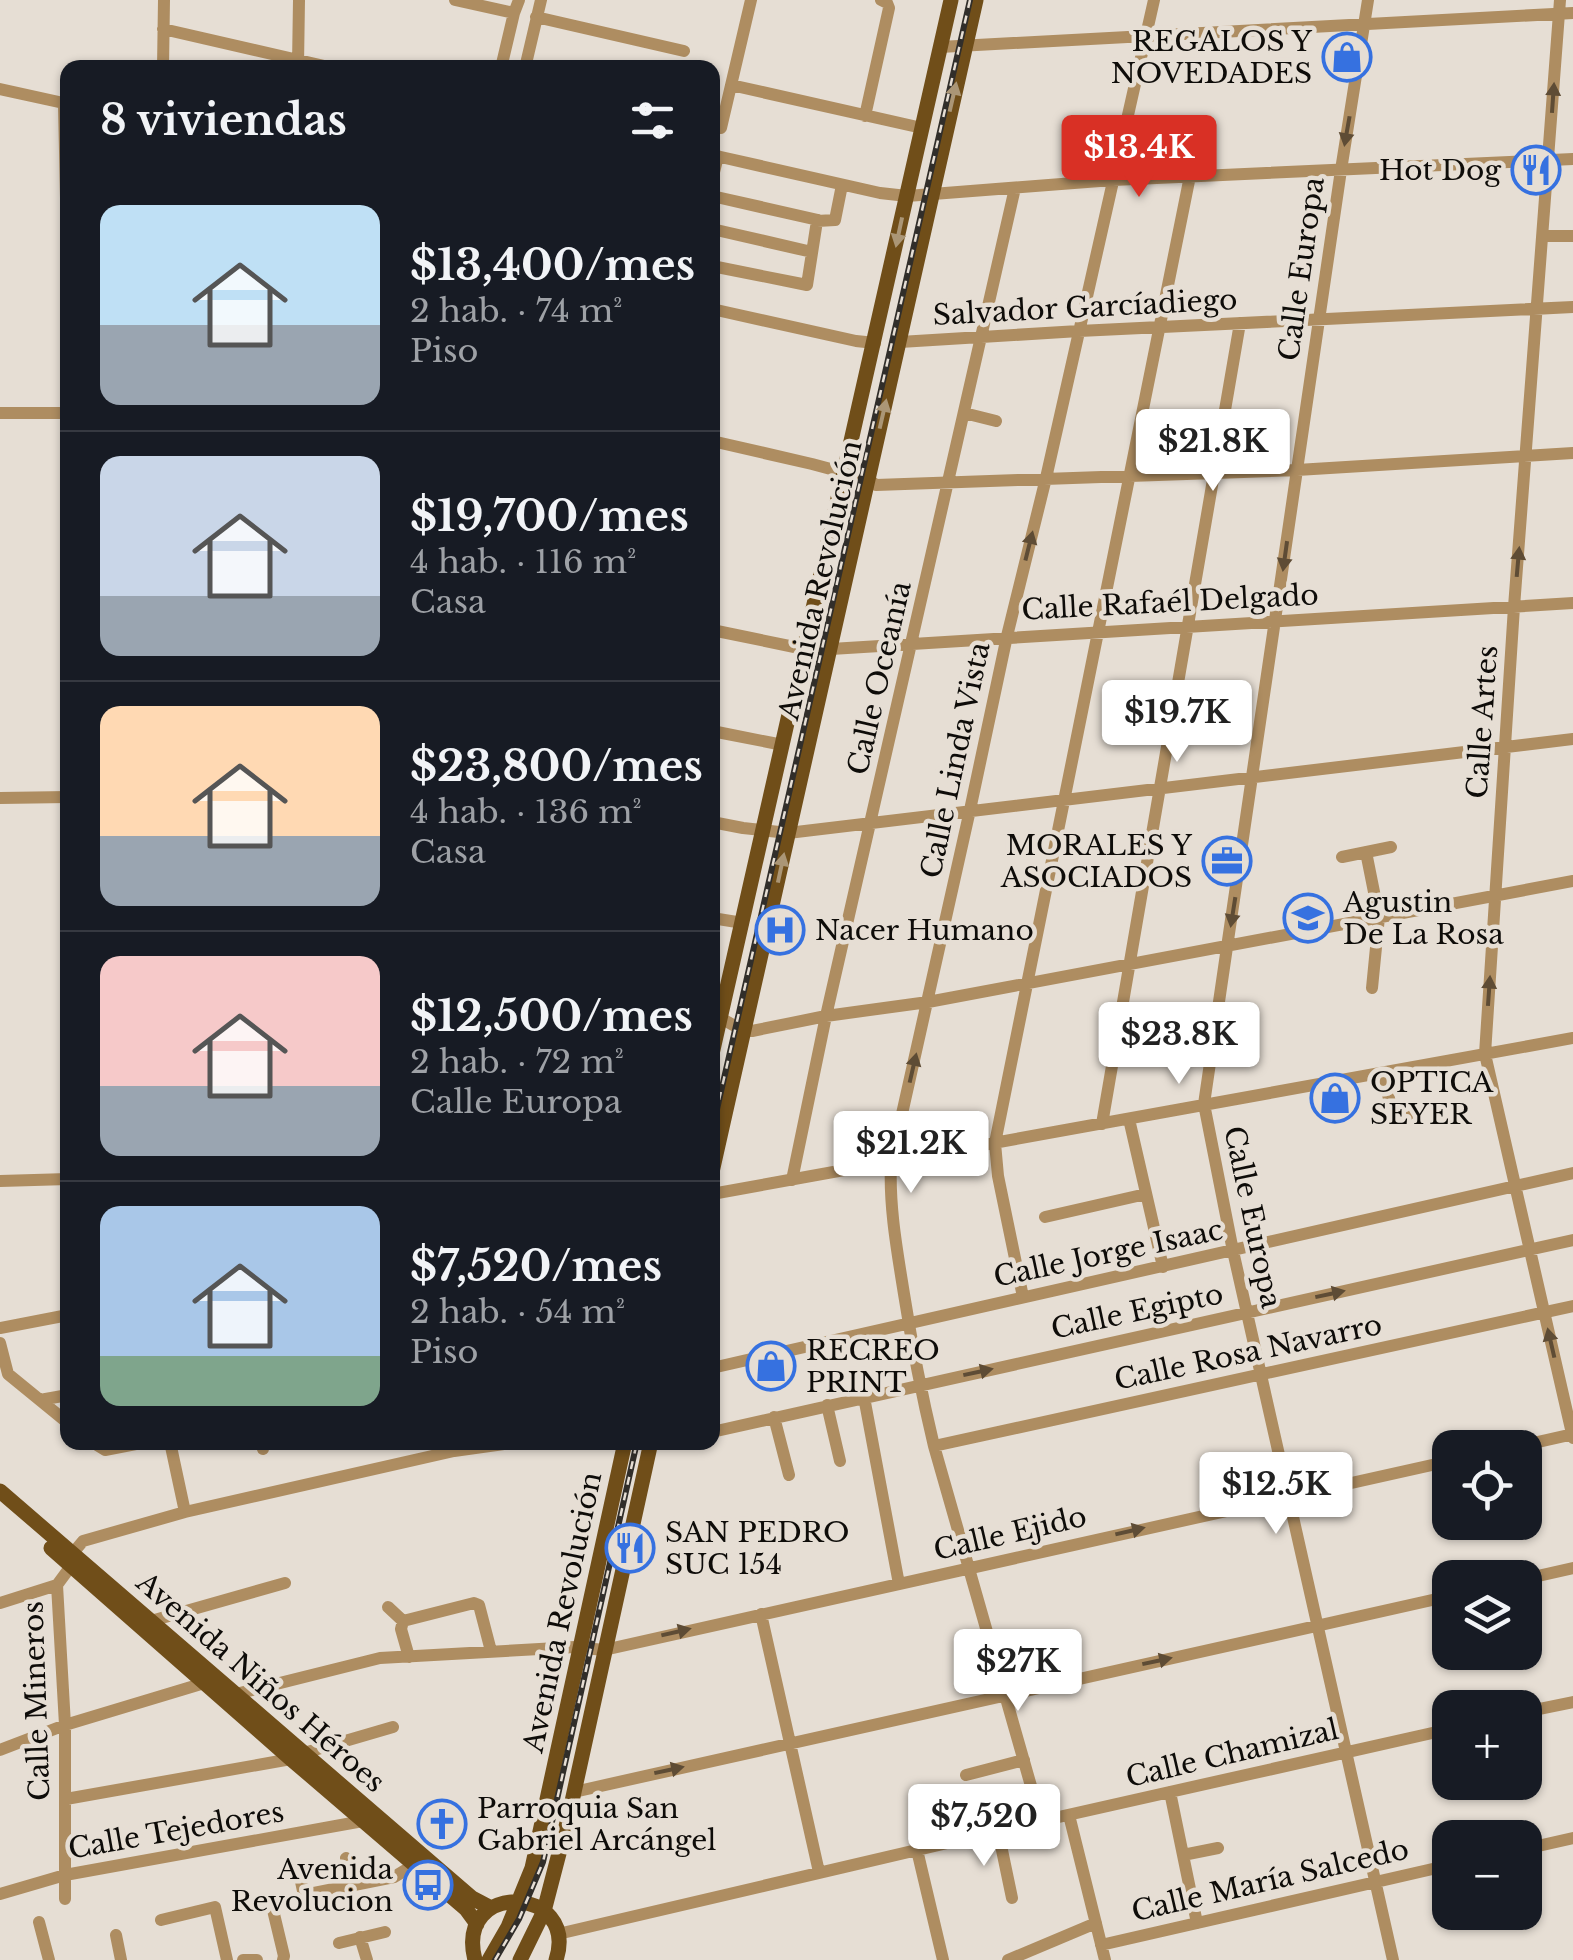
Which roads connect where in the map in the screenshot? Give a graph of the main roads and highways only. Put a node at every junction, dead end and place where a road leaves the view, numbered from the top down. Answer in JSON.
{"nodes":[{"id":1,"x":951,"y":0,"type":"edge"},
{"id":2,"x":976,"y":0,"type":"edge"},
{"id":3,"x":720,"y":1005,"type":"edge"},
{"id":4,"x":720,"y":1138,"type":"edge"},
{"id":5,"x":623,"y":1450,"type":"edge"},
{"id":6,"x":649,"y":1450,"type":"edge"},
{"id":7,"x":0,"y":1491,"type":"edge"},
{"id":8,"x":0,"y":1502,"type":"edge"},
{"id":9,"x":72,"y":1559,"type":"junction"},
{"id":10,"x":211,"y":1681,"type":"junction"},
{"id":11,"x":298,"y":1756,"type":"junction"},
{"id":12,"x":518,"y":1900,"type":"junction"},
{"id":13,"x":492,"y":1908,"type":"junction"},
{"id":14,"x":544,"y":1911,"type":"junction"},
{"id":15,"x":478,"y":1924,"type":"junction"},
{"id":16,"x":558,"y":1957,"type":"edge"},
{"id":17,"x":475,"y":1959,"type":"edge"},
{"id":18,"x":520,"y":1960,"type":"edge"}],
"edges":[{"from":1,"to":3,"type":"main road","name":"Avenida Revolución","one_way":true},
{"from":4,"to":2,"type":"main road","name":"Avenida Revolución","one_way":true},
{"from":5,"to":12,"type":"main road","name":"Avenida Revolución"},
{"from":6,"to":14,"type":"main road","name":"Avenida Revolución"},
{"from":7,"to":9,"type":"main road","name":"Avenida Niños Héroes"},
{"from":8,"to":9,"type":"main road","name":"Avenida Niños Héroes"},
{"from":9,"to":10,"type":"main road","name":"Avenida Niños Héroes"},
{"from":9,"to":10,"type":"main road","name":"Avenida Niños Héroes"},
{"from":10,"to":11,"type":"main road","name":"Avenida Niños Héroes"},
{"from":10,"to":11,"type":"main road","name":"Avenida Niños Héroes"},
{"from":11,"to":13,"type":"main road","name":"Avenida Niños Héroes"},
{"from":11,"to":15,"type":"main road","name":"Avenida Niños Héroes"},
{"from":12,"to":13,"type":"main road"},
{"from":12,"to":14,"type":"main road"},
{"from":12,"to":17,"type":"main road","name":"Avenida Revolución"},
{"from":13,"to":15,"type":"main road"},
{"from":14,"to":16,"type":"main road"},
{"from":14,"to":18,"type":"main road","name":"Avenida Revolución"},
{"from":15,"to":17,"type":"main road"}]}
